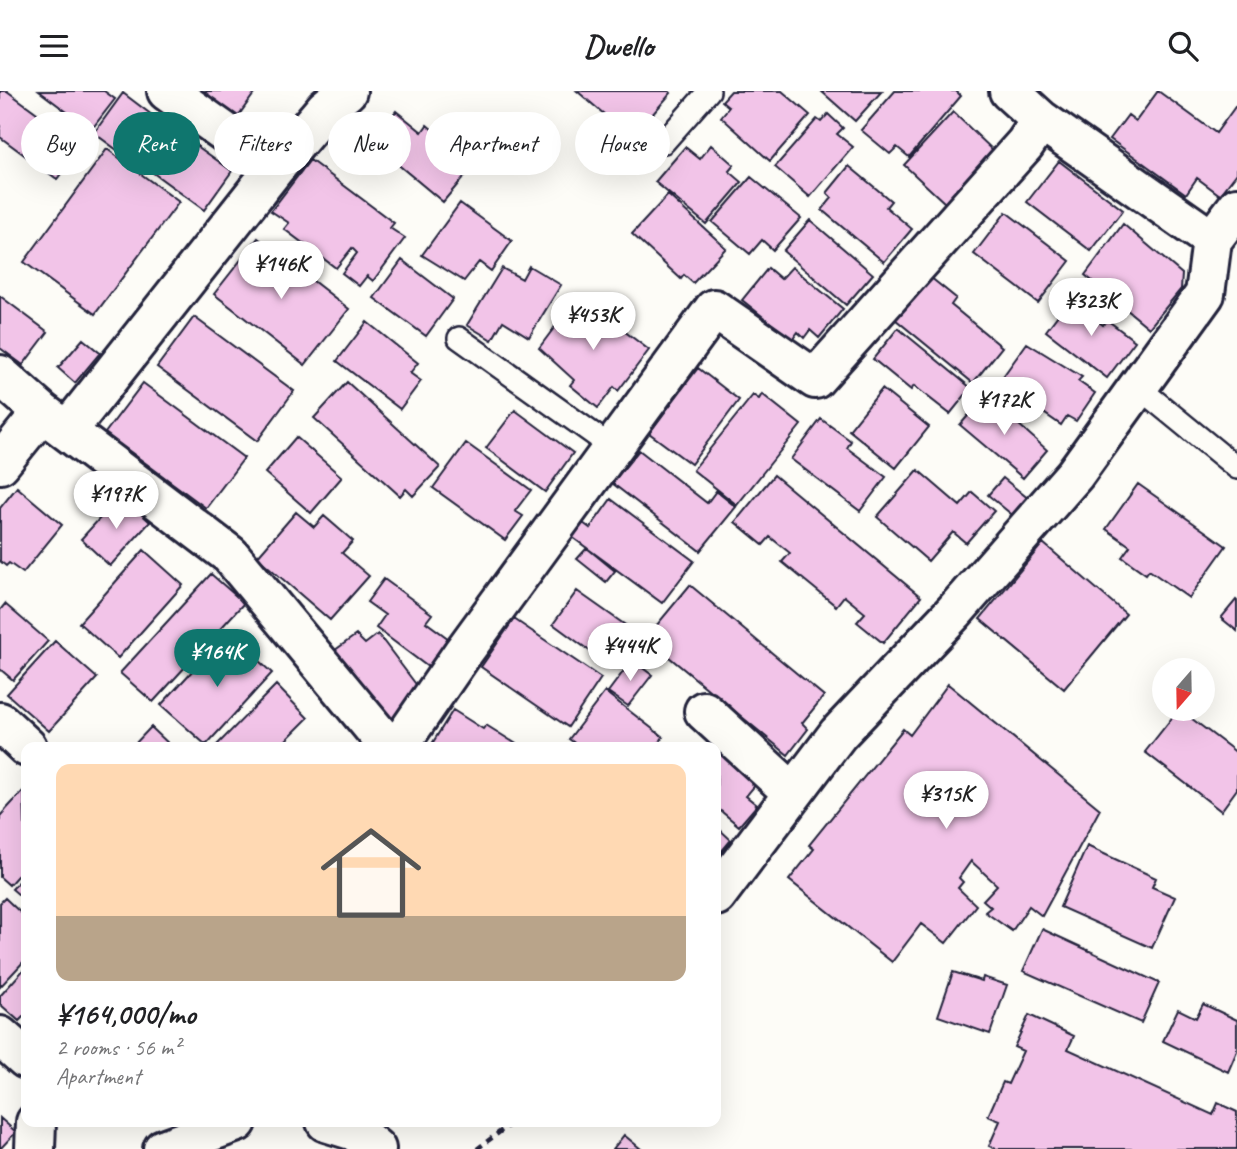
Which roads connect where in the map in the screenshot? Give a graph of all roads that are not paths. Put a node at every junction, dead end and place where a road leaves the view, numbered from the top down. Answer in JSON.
{"nodes":[{"id":1,"x":167,"y":91,"type":"edge"},
{"id":2,"x":347,"y":91,"type":"edge"},
{"id":3,"x":709,"y":91,"type":"edge"},
{"id":4,"x":1009,"y":91,"type":"edge"},
{"id":5,"x":1041,"y":120,"type":"junction"},
{"id":6,"x":314,"y":123,"type":"edge"},
{"id":7,"x":214,"y":125,"type":"edge"},
{"id":8,"x":670,"y":135,"type":"edge"},
{"id":9,"x":269,"y":175,"type":"edge"},
{"id":10,"x":1237,"y":207,"type":"edge"},
{"id":11,"x":1212,"y":240,"type":"junction"},
{"id":12,"x":458,"y":338,"type":"dead end"},
{"id":13,"x":0,"y":375,"type":"edge"},
{"id":14,"x":1138,"y":387,"type":"junction"},
{"id":15,"x":55,"y":421,"type":"junction"},
{"id":16,"x":613,"y":449,"type":"junction"},
{"id":17,"x":0,"y":464,"type":"edge"},
{"id":18,"x":1237,"y":468,"type":"edge"},
{"id":19,"x":704,"y":711,"type":"dead end"},
{"id":20,"x":0,"y":722,"type":"edge"},
{"id":21,"x":22,"y":742,"type":"edge"},
{"id":22,"x":385,"y":742,"type":"edge"},
{"id":23,"x":402,"y":742,"type":"edge"},
{"id":24,"x":793,"y":793,"type":"junction"},
{"id":25,"x":721,"y":889,"type":"edge"},
{"id":26,"x":0,"y":1036,"type":"edge"},
{"id":27,"x":21,"y":1055,"type":"edge"},
{"id":28,"x":36,"y":1127,"type":"edge"},
{"id":29,"x":223,"y":1127,"type":"edge"},
{"id":30,"x":340,"y":1127,"type":"edge"},
{"id":31,"x":35,"y":1149,"type":"edge"},
{"id":32,"x":163,"y":1149,"type":"edge"},
{"id":33,"x":376,"y":1149,"type":"edge"}],
"edges":[{"from":1,"to":7,"type":"street"},
{"from":2,"to":6,"type":"street"},
{"from":3,"to":8,"type":"lane"},
{"from":4,"to":5,"type":"street"},
{"from":5,"to":11,"type":"street"},
{"from":5,"to":16,"type":"street"},
{"from":9,"to":15,"type":"street"},
{"from":10,"to":11,"type":"street"},
{"from":11,"to":14,"type":"street"},
{"from":12,"to":16,"type":"lane"},
{"from":13,"to":15,"type":"street"},
{"from":14,"to":18,"type":"lane"},
{"from":14,"to":24,"type":"street"},
{"from":15,"to":17,"type":"street"},
{"from":15,"to":22,"type":"street"},
{"from":16,"to":23,"type":"street"},
{"from":19,"to":24,"type":"street"},
{"from":20,"to":21,"type":"street"},
{"from":24,"to":25,"type":"street"},
{"from":26,"to":27,"type":"street"},
{"from":28,"to":31,"type":"street"},
{"from":29,"to":32,"type":"street"},
{"from":30,"to":33,"type":"street"}]}
